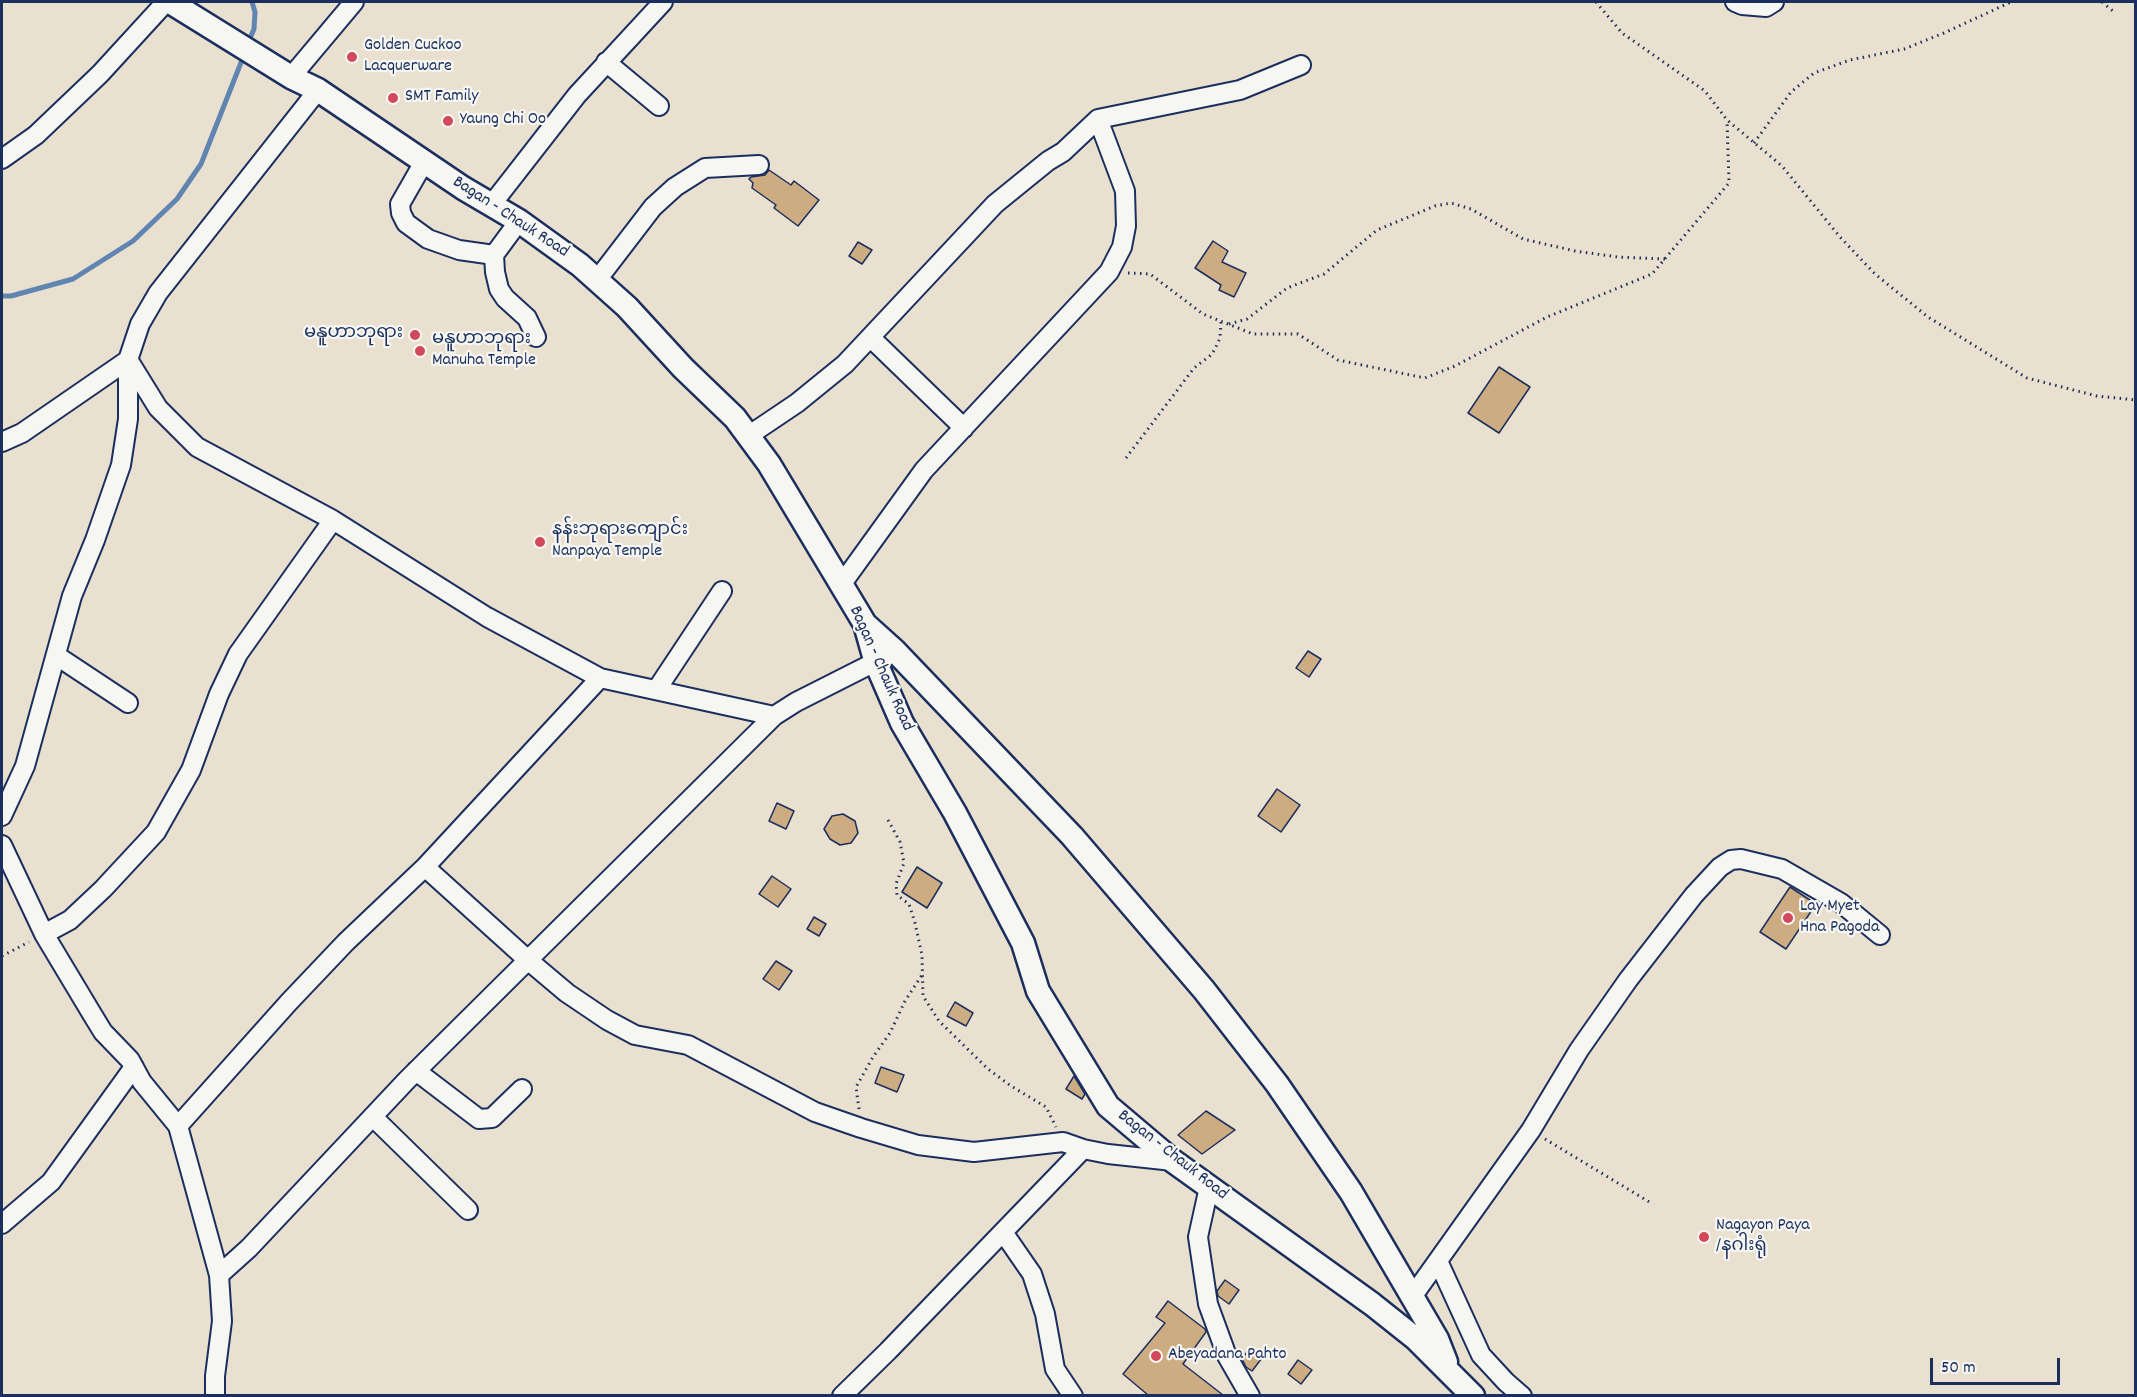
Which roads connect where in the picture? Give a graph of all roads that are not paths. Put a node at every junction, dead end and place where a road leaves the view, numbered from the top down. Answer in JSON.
{"nodes":[{"id":1,"x":168,"y":2,"type":"edge"},
{"id":2,"x":354,"y":2,"type":"edge"},
{"id":3,"x":663,"y":2,"type":"edge"},
{"id":4,"x":1735,"y":2,"type":"edge"},
{"id":5,"x":1774,"y":2,"type":"edge"},
{"id":6,"x":606,"y":62,"type":"junction"},
{"id":7,"x":1301,"y":65,"type":"dead end"},
{"id":8,"x":291,"y":77,"type":"junction"},
{"id":9,"x":318,"y":90,"type":"junction"},
{"id":10,"x":659,"y":106,"type":"dead end"},
{"id":11,"x":1098,"y":119,"type":"junction"},
{"id":12,"x":2,"y":159,"type":"edge"},
{"id":13,"x":424,"y":162,"type":"junction"},
{"id":14,"x":759,"y":165,"type":"dead end"},
{"id":15,"x":492,"y":204,"type":"junction"},
{"id":16,"x":519,"y":221,"type":"junction"},
{"id":17,"x":494,"y":255,"type":"junction"},
{"id":18,"x":597,"y":280,"type":"junction"},
{"id":19,"x":536,"y":337,"type":"dead end"},
{"id":20,"x":871,"y":338,"type":"junction"},
{"id":21,"x":128,"y":360,"type":"junction"},
{"id":22,"x":964,"y":428,"type":"junction"},
{"id":23,"x":748,"y":436,"type":"junction"},
{"id":24,"x":2,"y":442,"type":"edge"},
{"id":25,"x":333,"y":520,"type":"junction"},
{"id":26,"x":841,"y":585,"type":"junction"},
{"id":27,"x":722,"y":591,"type":"dead end"},
{"id":28,"x":865,"y":624,"type":"junction"},
{"id":29,"x":896,"y":651,"type":"junction"},
{"id":30,"x":57,"y":656,"type":"junction"},
{"id":31,"x":876,"y":663,"type":"junction"},
{"id":32,"x":600,"y":678,"type":"junction"},
{"id":33,"x":657,"y":689,"type":"junction"},
{"id":34,"x":128,"y":703,"type":"dead end"},
{"id":35,"x":774,"y":716,"type":"junction"},
{"id":36,"x":2,"y":816,"type":"edge"},
{"id":37,"x":2,"y":845,"type":"edge"},
{"id":38,"x":425,"y":867,"type":"junction"},
{"id":39,"x":44,"y":934,"type":"junction"},
{"id":40,"x":1880,"y":935,"type":"dead end"},
{"id":41,"x":529,"y":961,"type":"junction"},
{"id":42,"x":134,"y":1067,"type":"junction"},
{"id":43,"x":416,"y":1071,"type":"junction"},
{"id":44,"x":522,"y":1089,"type":"dead end"},
{"id":45,"x":373,"y":1117,"type":"junction"},
{"id":46,"x":178,"y":1126,"type":"junction"},
{"id":47,"x":1083,"y":1149,"type":"junction"},
{"id":48,"x":1173,"y":1161,"type":"junction"},
{"id":49,"x":1209,"y":1187,"type":"junction"},
{"id":50,"x":468,"y":1210,"type":"dead end"},
{"id":51,"x":2,"y":1224,"type":"edge"},
{"id":52,"x":1003,"y":1232,"type":"junction"},
{"id":53,"x":1438,"y":1261,"type":"junction"},
{"id":54,"x":219,"y":1275,"type":"junction"},
{"id":55,"x":1412,"y":1297,"type":"junction"},
{"id":56,"x":1451,"y":1374,"type":"junction"},
{"id":57,"x":215,"y":1395,"type":"edge"},
{"id":58,"x":842,"y":1395,"type":"edge"},
{"id":59,"x":1073,"y":1395,"type":"edge"},
{"id":60,"x":1250,"y":1395,"type":"edge"},
{"id":61,"x":1473,"y":1395,"type":"edge"},
{"id":62,"x":1522,"y":1395,"type":"edge"}],
"edges":[{"from":1,"to":8,"type":"main road","name":"Bagan - Chauk Road"},
{"from":1,"to":12,"type":"street"},
{"from":2,"to":8,"type":"street"},
{"from":3,"to":6,"type":"street"},
{"from":4,"to":5,"type":"street"},
{"from":6,"to":10,"type":"street"},
{"from":6,"to":15,"type":"street"},
{"from":7,"to":11,"type":"street"},
{"from":8,"to":9,"type":"main road","name":"Bagan - Chauk Road"},
{"from":9,"to":13,"type":"main road","name":"Bagan - Chauk Road"},
{"from":9,"to":21,"type":"street"},
{"from":11,"to":20,"type":"street"},
{"from":11,"to":22,"type":"street"},
{"from":13,"to":15,"type":"main road","name":"Bagan - Chauk Road"},
{"from":13,"to":17,"type":"street"},
{"from":14,"to":18,"type":"street"},
{"from":15,"to":16,"type":"main road","name":"Bagan - Chauk Road"},
{"from":16,"to":17,"type":"street"},
{"from":16,"to":18,"type":"main road","name":"Bagan - Chauk Road"},
{"from":17,"to":19,"type":"street"},
{"from":18,"to":23,"type":"main road","name":"Bagan - Chauk Road"},
{"from":20,"to":22,"type":"street"},
{"from":20,"to":23,"type":"street"},
{"from":21,"to":24,"type":"street"},
{"from":21,"to":25,"type":"street"},
{"from":21,"to":30,"type":"street"},
{"from":22,"to":26,"type":"street"},
{"from":23,"to":26,"type":"main road","name":"Bagan - Chauk Road"},
{"from":25,"to":32,"type":"street"},
{"from":25,"to":39,"type":"street"},
{"from":26,"to":28,"type":"main road","name":"Bagan - Chauk Road"},
{"from":27,"to":33,"type":"street"},
{"from":28,"to":29,"type":"main road"},
{"from":28,"to":31,"type":"main road","name":"Bagan - Chauk Road"},
{"from":29,"to":31,"type":"street"},
{"from":29,"to":55,"type":"main road"},
{"from":30,"to":34,"type":"street"},
{"from":30,"to":36,"type":"street"},
{"from":31,"to":35,"type":"street"},
{"from":31,"to":48,"type":"main road","name":"Bagan - Chauk Road"},
{"from":32,"to":33,"type":"street"},
{"from":32,"to":38,"type":"street"},
{"from":33,"to":35,"type":"street"},
{"from":35,"to":41,"type":"street"},
{"from":37,"to":39,"type":"street"},
{"from":38,"to":41,"type":"street"},
{"from":38,"to":46,"type":"street"},
{"from":39,"to":42,"type":"street"},
{"from":40,"to":53,"type":"street"},
{"from":41,"to":43,"type":"street"},
{"from":41,"to":47,"type":"street"},
{"from":42,"to":46,"type":"street"},
{"from":42,"to":51,"type":"street"},
{"from":43,"to":44,"type":"street"},
{"from":43,"to":45,"type":"street"},
{"from":45,"to":50,"type":"street"},
{"from":45,"to":54,"type":"street"},
{"from":46,"to":54,"type":"street"},
{"from":47,"to":48,"type":"street"},
{"from":47,"to":52,"type":"street"},
{"from":48,"to":49,"type":"main road","name":"Bagan - Chauk Road"},
{"from":49,"to":56,"type":"main road","name":"Bagan - Chauk Road"},
{"from":49,"to":60,"type":"street"},
{"from":52,"to":58,"type":"street"},
{"from":52,"to":59,"type":"street"},
{"from":53,"to":55,"type":"street"},
{"from":53,"to":62,"type":"street"},
{"from":54,"to":57,"type":"street"},
{"from":55,"to":56,"type":"main road"},
{"from":56,"to":61,"type":"main road","name":"Bagan - Chauk Road"}]}
